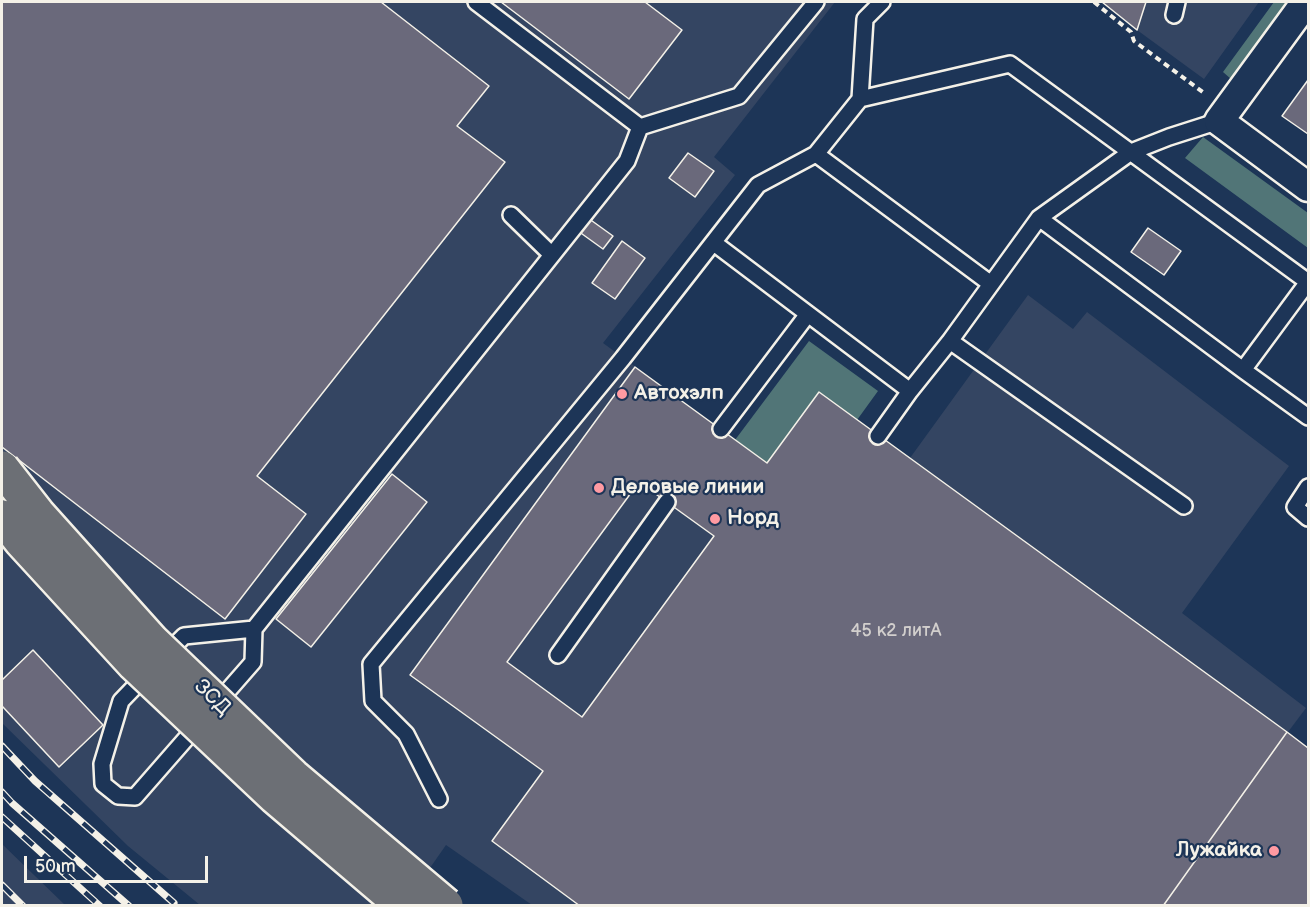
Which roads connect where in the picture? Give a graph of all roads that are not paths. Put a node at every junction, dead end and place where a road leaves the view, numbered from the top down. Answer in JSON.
{"nodes":[{"id":1,"x":477,"y":2,"type":"edge"},
{"id":2,"x":816,"y":2,"type":"edge"},
{"id":3,"x":882,"y":2,"type":"edge"},
{"id":4,"x":1306,"y":2,"type":"edge"},
{"id":5,"x":860,"y":99,"type":"junction"},
{"id":6,"x":1219,"y":122,"type":"junction"},
{"id":7,"x":640,"y":127,"type":"junction"},
{"id":8,"x":1131,"y":152,"type":"junction"},
{"id":9,"x":816,"y":154,"type":"junction"},
{"id":10,"x":1308,"y":186,"type":"edge"},
{"id":11,"x":511,"y":215,"type":"dead end"},
{"id":12,"x":1039,"y":218,"type":"junction"},
{"id":13,"x":714,"y":243,"type":"junction"},
{"id":14,"x":552,"y":255,"type":"junction"},
{"id":15,"x":991,"y":284,"type":"junction"},
{"id":16,"x":808,"y":314,"type":"junction"},
{"id":17,"x":950,"y":341,"type":"junction"},
{"id":18,"x":1243,"y":370,"type":"junction"},
{"id":19,"x":910,"y":392,"type":"junction"},
{"id":20,"x":1308,"y":417,"type":"edge"},
{"id":21,"x":721,"y":429,"type":"dead end"},
{"id":22,"x":878,"y":436,"type":"dead end"},
{"id":23,"x":2,"y":468,"type":"edge"},
{"id":24,"x":1308,"y":487,"type":"edge"},
{"id":25,"x":667,"y":502,"type":"dead end"},
{"id":26,"x":1184,"y":506,"type":"dead end"},
{"id":27,"x":2,"y":517,"type":"edge"},
{"id":28,"x":1308,"y":518,"type":"edge"},
{"id":29,"x":254,"y":628,"type":"junction"},
{"id":30,"x":558,"y":655,"type":"dead end"},
{"id":31,"x":439,"y":799,"type":"dead end"},
{"id":32,"x":446,"y":905,"type":"edge"},
{"id":33,"x":403,"y":906,"type":"edge"}],
"edges":[{"from":1,"to":7,"type":"lane"},
{"from":2,"to":7,"type":"lane"},
{"from":3,"to":5,"type":"lane"},
{"from":4,"to":6,"type":"street"},
{"from":5,"to":8,"type":"lane"},
{"from":5,"to":9,"type":"lane"},
{"from":6,"to":8,"type":"lane"},
{"from":6,"to":10,"type":"street"},
{"from":7,"to":14,"type":"lane"},
{"from":8,"to":12,"type":"lane"},
{"from":8,"to":18,"type":"lane"},
{"from":9,"to":13,"type":"lane"},
{"from":9,"to":15,"type":"lane"},
{"from":11,"to":14,"type":"lane"},
{"from":12,"to":15,"type":"lane"},
{"from":12,"to":18,"type":"lane"},
{"from":13,"to":16,"type":"lane"},
{"from":13,"to":31,"type":"lane"},
{"from":14,"to":29,"type":"lane"},
{"from":15,"to":17,"type":"lane"},
{"from":16,"to":19,"type":"lane"},
{"from":16,"to":21,"type":"lane"},
{"from":17,"to":19,"type":"lane"},
{"from":17,"to":26,"type":"lane"},
{"from":18,"to":20,"type":"lane"},
{"from":19,"to":22,"type":"lane"},
{"from":23,"to":32,"type":"highway","name":"ЗСД","bridge":true},
{"from":24,"to":28,"type":"lane"},
{"from":25,"to":30,"type":"lane"},
{"from":27,"to":33,"type":"highway","name":"ЗСД","bridge":true},
{"from":29,"to":29,"type":"lane"}]}
